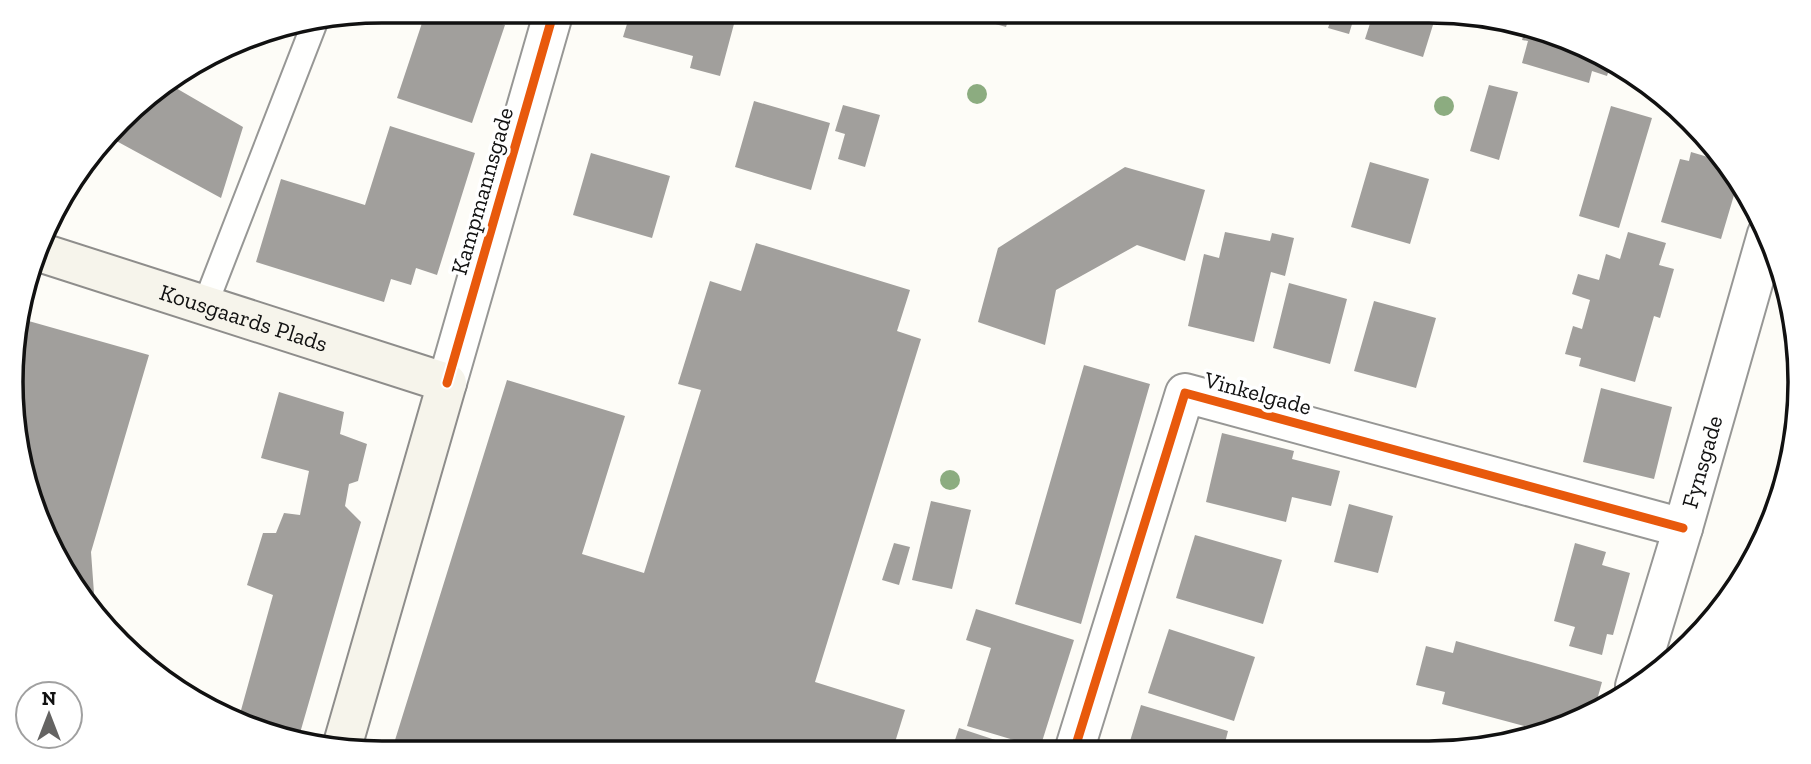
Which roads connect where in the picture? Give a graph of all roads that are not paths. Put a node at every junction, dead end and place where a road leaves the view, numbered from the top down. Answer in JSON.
{"nodes":[{"id":1,"x":550,"y":23,"type":"edge"},
{"id":2,"x":312,"y":30,"type":"edge"},
{"id":3,"x":1763,"y":249,"type":"edge"},
{"id":4,"x":47,"y":254,"type":"edge"},
{"id":5,"x":205,"y":305,"type":"junction"},
{"id":6,"x":447,"y":383,"type":"junction"},
{"id":7,"x":1683,"y":528,"type":"junction"},
{"id":8,"x":1639,"y":674,"type":"edge"},
{"id":9,"x":344,"y":739,"type":"edge"},
{"id":10,"x":1077,"y":741,"type":"edge"}],
"edges":[{"from":1,"to":6,"type":"street","name":"Kampmannsgade"},
{"from":2,"to":5,"type":"lane"},
{"from":3,"to":7,"type":"street","name":"Fynsgade"},
{"from":4,"to":5,"type":"main road","name":"Kousgaards Plads"},
{"from":5,"to":6,"type":"main road","name":"Kousgaards Plads"},
{"from":6,"to":9,"type":"main road","name":"Kampmannsgade"},
{"from":7,"to":8,"type":"street","name":"Fynsgade"},
{"from":7,"to":10,"type":"street","name":"Vinkelgade"}]}
